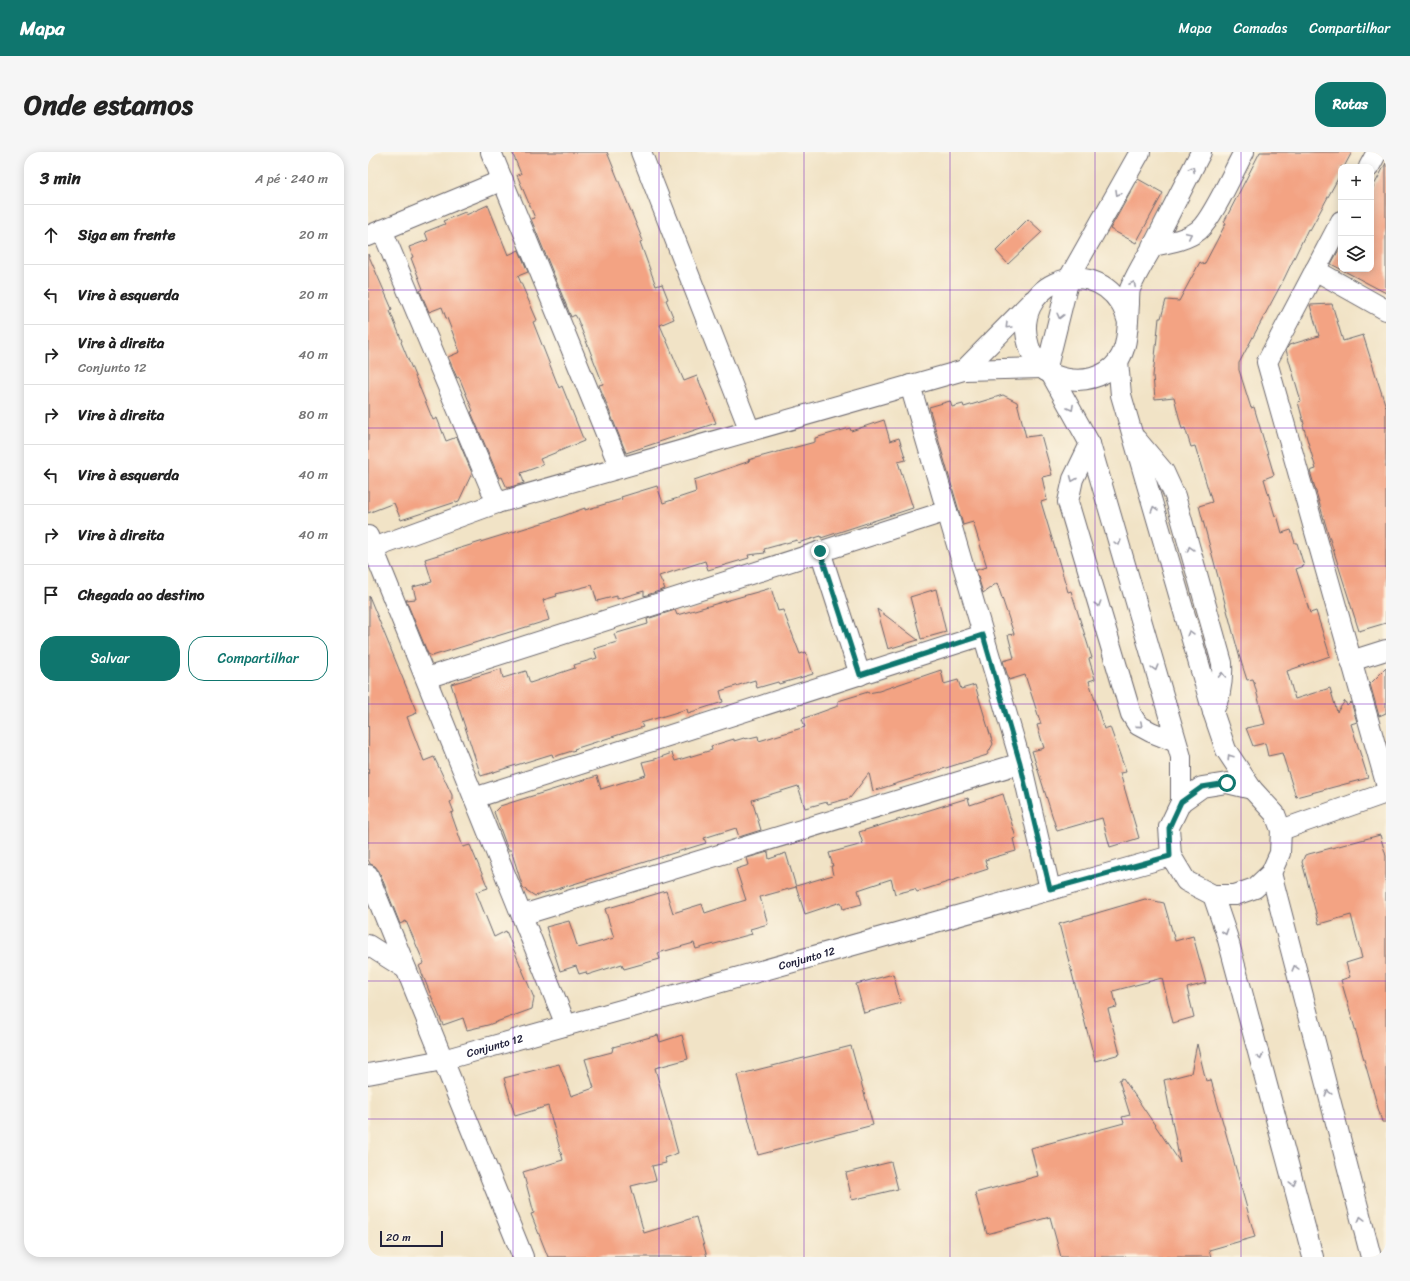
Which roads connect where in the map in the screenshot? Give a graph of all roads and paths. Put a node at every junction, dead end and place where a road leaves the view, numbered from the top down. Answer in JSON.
{"nodes":[{"id":1,"x":491,"y":152,"type":"edge"},
{"id":2,"x":641,"y":152,"type":"edge"},
{"id":3,"x":1201,"y":152,"type":"edge"},
{"id":4,"x":1244,"y":152,"type":"edge"},
{"id":5,"x":1134,"y":154,"type":"edge"},
{"id":6,"x":503,"y":180,"type":"junction"},
{"id":7,"x":1338,"y":227,"type":"edge"},
{"id":8,"x":375,"y":233,"type":"edge"},
{"id":9,"x":1152,"y":246,"type":"junction"},
{"id":10,"x":1315,"y":270,"type":"junction"},
{"id":11,"x":1069,"y":278,"type":"junction"},
{"id":12,"x":1035,"y":298,"type":"junction"},
{"id":13,"x":1384,"y":313,"type":"edge"},
{"id":14,"x":1128,"y":322,"type":"junction"},
{"id":15,"x":1118,"y":361,"type":"junction"},
{"id":16,"x":964,"y":370,"type":"junction"},
{"id":17,"x":1047,"y":371,"type":"junction"},
{"id":18,"x":910,"y":385,"type":"junction"},
{"id":19,"x":750,"y":431,"type":"junction"},
{"id":20,"x":1090,"y":444,"type":"junction"},
{"id":21,"x":620,"y":468,"type":"junction"},
{"id":22,"x":497,"y":503,"type":"junction"},
{"id":23,"x":947,"y":511,"type":"junction"},
{"id":24,"x":370,"y":544,"type":"edge"},
{"id":25,"x":820,"y":551,"type":"junction"},
{"id":26,"x":983,"y":635,"type":"junction"},
{"id":27,"x":1386,"y":650,"type":"edge"},
{"id":28,"x":1351,"y":661,"type":"junction"},
{"id":29,"x":860,"y":675,"type":"junction"},
{"id":30,"x":426,"y":678,"type":"junction"},
{"id":31,"x":1176,"y":742,"type":"junction"},
{"id":32,"x":1020,"y":763,"type":"junction"},
{"id":33,"x":1386,"y":783,"type":"edge"},
{"id":34,"x":1252,"y":789,"type":"junction"},
{"id":35,"x":1386,"y":793,"type":"edge"},
{"id":36,"x":474,"y":798,"type":"junction"},
{"id":37,"x":1181,"y":802,"type":"junction"},
{"id":38,"x":1281,"y":830,"type":"junction"},
{"id":39,"x":1170,"y":856,"type":"junction"},
{"id":40,"x":1271,"y":873,"type":"junction"},
{"id":41,"x":368,"y":875,"type":"edge"},
{"id":42,"x":1050,"y":889,"type":"junction"},
{"id":43,"x":1213,"y":895,"type":"junction"},
{"id":44,"x":522,"y":915,"type":"junction"},
{"id":45,"x":368,"y":945,"type":"edge"},
{"id":46,"x":406,"y":969,"type":"junction"},
{"id":47,"x":566,"y":1025,"type":"junction"},
{"id":48,"x":443,"y":1060,"type":"junction"},
{"id":49,"x":368,"y":1074,"type":"edge"},
{"id":50,"x":523,"y":1257,"type":"edge"},
{"id":51,"x":1314,"y":1257,"type":"edge"},
{"id":52,"x":1371,"y":1257,"type":"edge"}],
"edges":[{"from":1,"to":6,"type":"street"},
{"from":2,"to":19,"type":"street"},
{"from":9,"to":3,"type":"street","one_way":true},
{"from":9,"to":4,"type":"street","one_way":true},
{"from":5,"to":11,"type":"street","one_way":true},
{"from":6,"to":8,"type":"street"},
{"from":6,"to":21,"type":"street"},
{"from":7,"to":10,"type":"street"},
{"from":8,"to":22,"type":"street"},
{"from":14,"to":9,"type":"street","one_way":true},
{"from":10,"to":13,"type":"street"},
{"from":10,"to":28,"type":"street"},
{"from":11,"to":12,"type":"street"},
{"from":11,"to":14,"type":"street"},
{"from":11,"to":17,"type":"street","one_way":true},
{"from":12,"to":16,"type":"street","one_way":true},
{"from":12,"to":17,"type":"street"},
{"from":14,"to":15,"type":"street"},
{"from":15,"to":17,"type":"street"},
{"from":34,"to":15,"type":"street","one_way":true},
{"from":16,"to":17,"type":"street"},
{"from":16,"to":18,"type":"street"},
{"from":17,"to":20,"type":"street","one_way":true},
{"from":18,"to":19,"type":"street"},
{"from":18,"to":23,"type":"street"},
{"from":19,"to":21,"type":"street"},
{"from":20,"to":31,"type":"street","one_way":true},
{"from":20,"to":31,"type":"street","one_way":true},
{"from":21,"to":22,"type":"street"},
{"from":22,"to":24,"type":"street"},
{"from":23,"to":25,"type":"street"},
{"from":23,"to":26,"type":"street"},
{"from":24,"to":30,"type":"street"},
{"from":25,"to":29,"type":"street"},
{"from":25,"to":30,"type":"street"},
{"from":26,"to":29,"type":"street"},
{"from":26,"to":32,"type":"street"},
{"from":27,"to":28,"type":"street"},
{"from":28,"to":33,"type":"street"},
{"from":29,"to":36,"type":"street"},
{"from":30,"to":36,"type":"street"},
{"from":31,"to":37,"type":"street"},
{"from":32,"to":42,"type":"street"},
{"from":32,"to":44,"type":"street"},
{"from":34,"to":37,"type":"street"},
{"from":34,"to":38,"type":"street"},
{"from":35,"to":38,"type":"street"},
{"from":36,"to":44,"type":"street"},
{"from":37,"to":39,"type":"street"},
{"from":38,"to":40,"type":"street"},
{"from":39,"to":42,"type":"street","name":"Conjunto 12"},
{"from":39,"to":43,"type":"street"},
{"from":40,"to":43,"type":"street"},
{"from":52,"to":40,"type":"street","one_way":true},
{"from":41,"to":46,"type":"street"},
{"from":42,"to":47,"type":"street","name":"Conjunto 12"},
{"from":43,"to":51,"type":"street","one_way":true},
{"from":44,"to":47,"type":"street"},
{"from":45,"to":46,"type":"street"},
{"from":46,"to":48,"type":"street"},
{"from":47,"to":48,"type":"street","name":"Conjunto 12"},
{"from":48,"to":49,"type":"street","name":"Conjunto 12"},
{"from":48,"to":50,"type":"street"}]}
